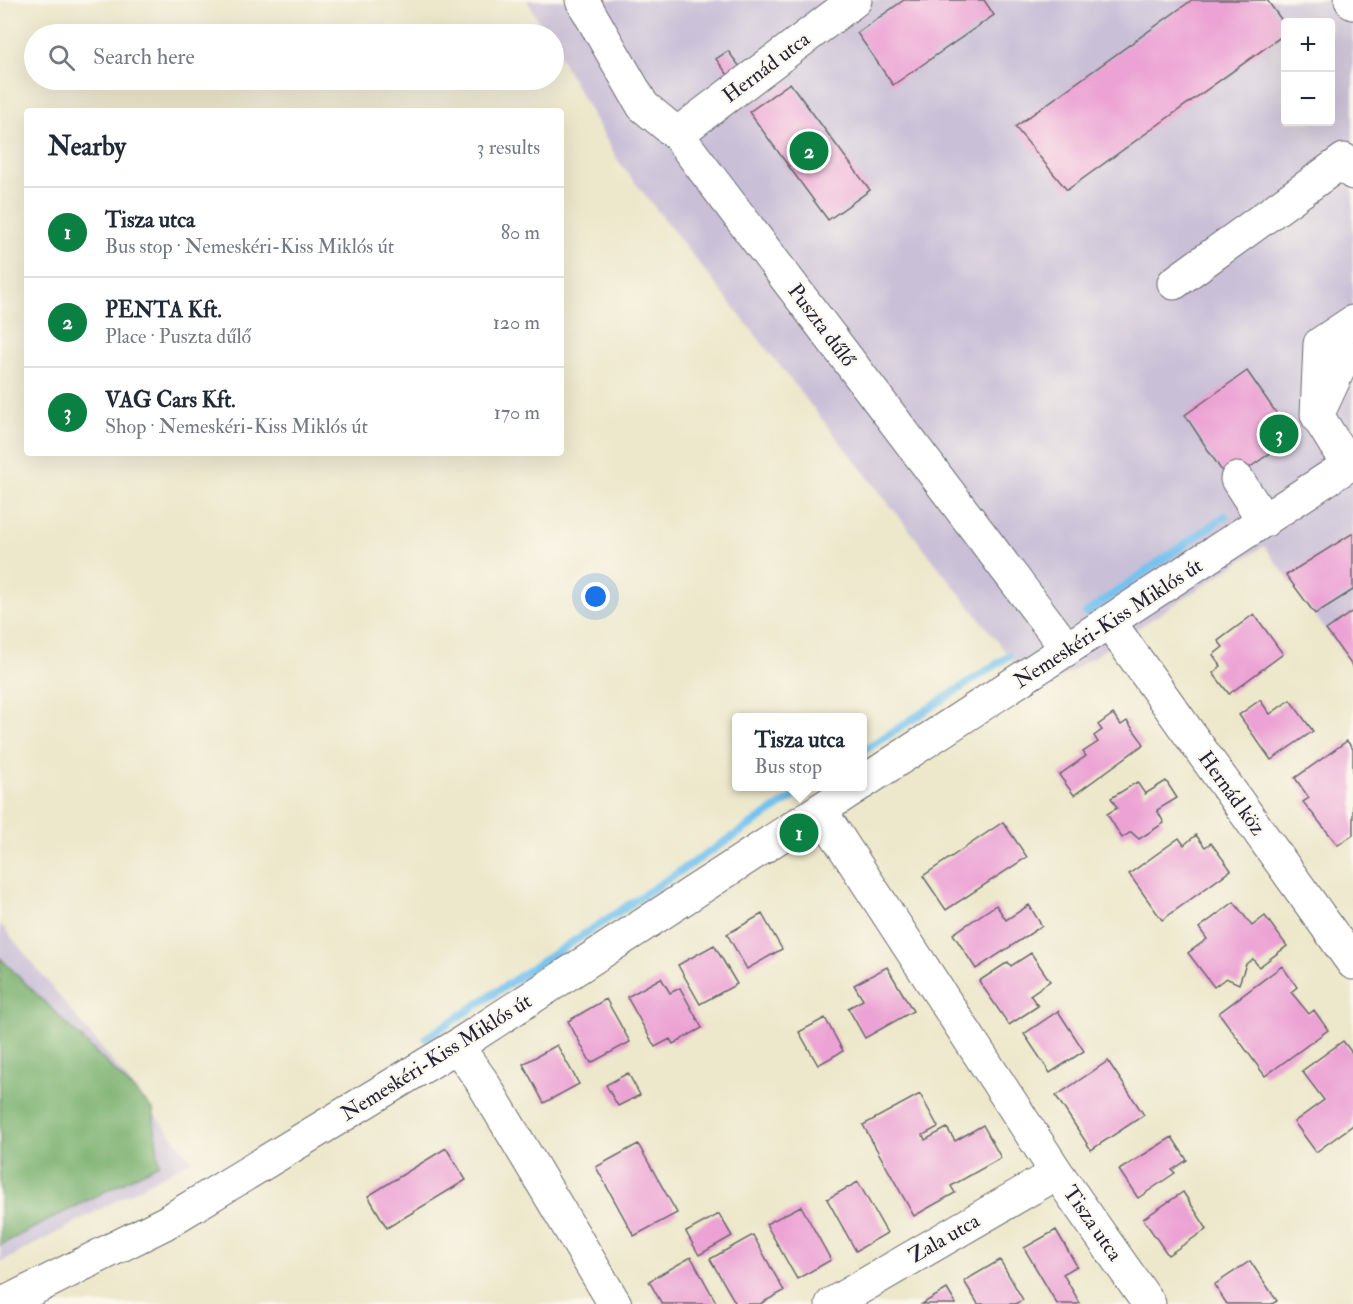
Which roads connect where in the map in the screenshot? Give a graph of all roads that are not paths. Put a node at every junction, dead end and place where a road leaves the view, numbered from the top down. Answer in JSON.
{"nodes":[{"id":1,"x":582,"y":0,"type":"edge"},
{"id":2,"x":855,"y":0,"type":"edge"},
{"id":3,"x":677,"y":134,"type":"junction"},
{"id":4,"x":1353,"y":173,"type":"edge"},
{"id":5,"x":1174,"y":283,"type":"dead end"},
{"id":6,"x":1353,"y":322,"type":"edge"},
{"id":7,"x":1353,"y":358,"type":"edge"},
{"id":8,"x":1317,"y":415,"type":"junction"},
{"id":9,"x":1351,"y":464,"type":"edge"},
{"id":10,"x":1237,"y":479,"type":"dead end"},
{"id":11,"x":1264,"y":521,"type":"junction"},
{"id":12,"x":1110,"y":623,"type":"junction"},
{"id":13,"x":1067,"y":649,"type":"junction"},
{"id":14,"x":867,"y":780,"type":"edge"},
{"id":15,"x":849,"y":791,"type":"edge"},
{"id":16,"x":820,"y":810,"type":"junction"},
{"id":17,"x":1353,"y":963,"type":"edge"},
{"id":18,"x":457,"y":1046,"type":"junction"},
{"id":19,"x":1057,"y":1173,"type":"junction"},
{"id":20,"x":3,"y":1304,"type":"edge"},
{"id":21,"x":615,"y":1304,"type":"edge"},
{"id":22,"x":831,"y":1304,"type":"edge"},
{"id":23,"x":1149,"y":1304,"type":"edge"}],
"edges":[{"from":1,"to":3,"type":"street","name":"Puszta dűlő"},
{"from":2,"to":3,"type":"street","name":"Hernád utca"},
{"from":3,"to":13,"type":"street","name":"Puszta dűlő"},
{"from":4,"to":5,"type":"street"},
{"from":6,"to":8,"type":"street"},
{"from":7,"to":8,"type":"street"},
{"from":8,"to":9,"type":"street"},
{"from":9,"to":11,"type":"street","name":"Nemeskéri-Kiss Miklós út"},
{"from":10,"to":11,"type":"street"},
{"from":11,"to":12,"type":"street","name":"Nemeskéri-Kiss Miklós út"},
{"from":12,"to":13,"type":"street","name":"Nemeskéri-Kiss Miklós út"},
{"from":12,"to":17,"type":"street","name":"Hernád köz"},
{"from":13,"to":14,"type":"street","name":"Nemeskéri-Kiss Miklós út"},
{"from":15,"to":16,"type":"street","name":"Nemeskéri-Kiss Miklós út"},
{"from":16,"to":18,"type":"street","name":"Nemeskéri-Kiss Miklós út"},
{"from":16,"to":19,"type":"street","name":"Tisza utca"},
{"from":18,"to":20,"type":"street","name":"Nemeskéri-Kiss Miklós út"},
{"from":18,"to":21,"type":"street"},
{"from":19,"to":22,"type":"street","name":"Zala utca"},
{"from":19,"to":23,"type":"street","name":"Tisza utca"}]}
